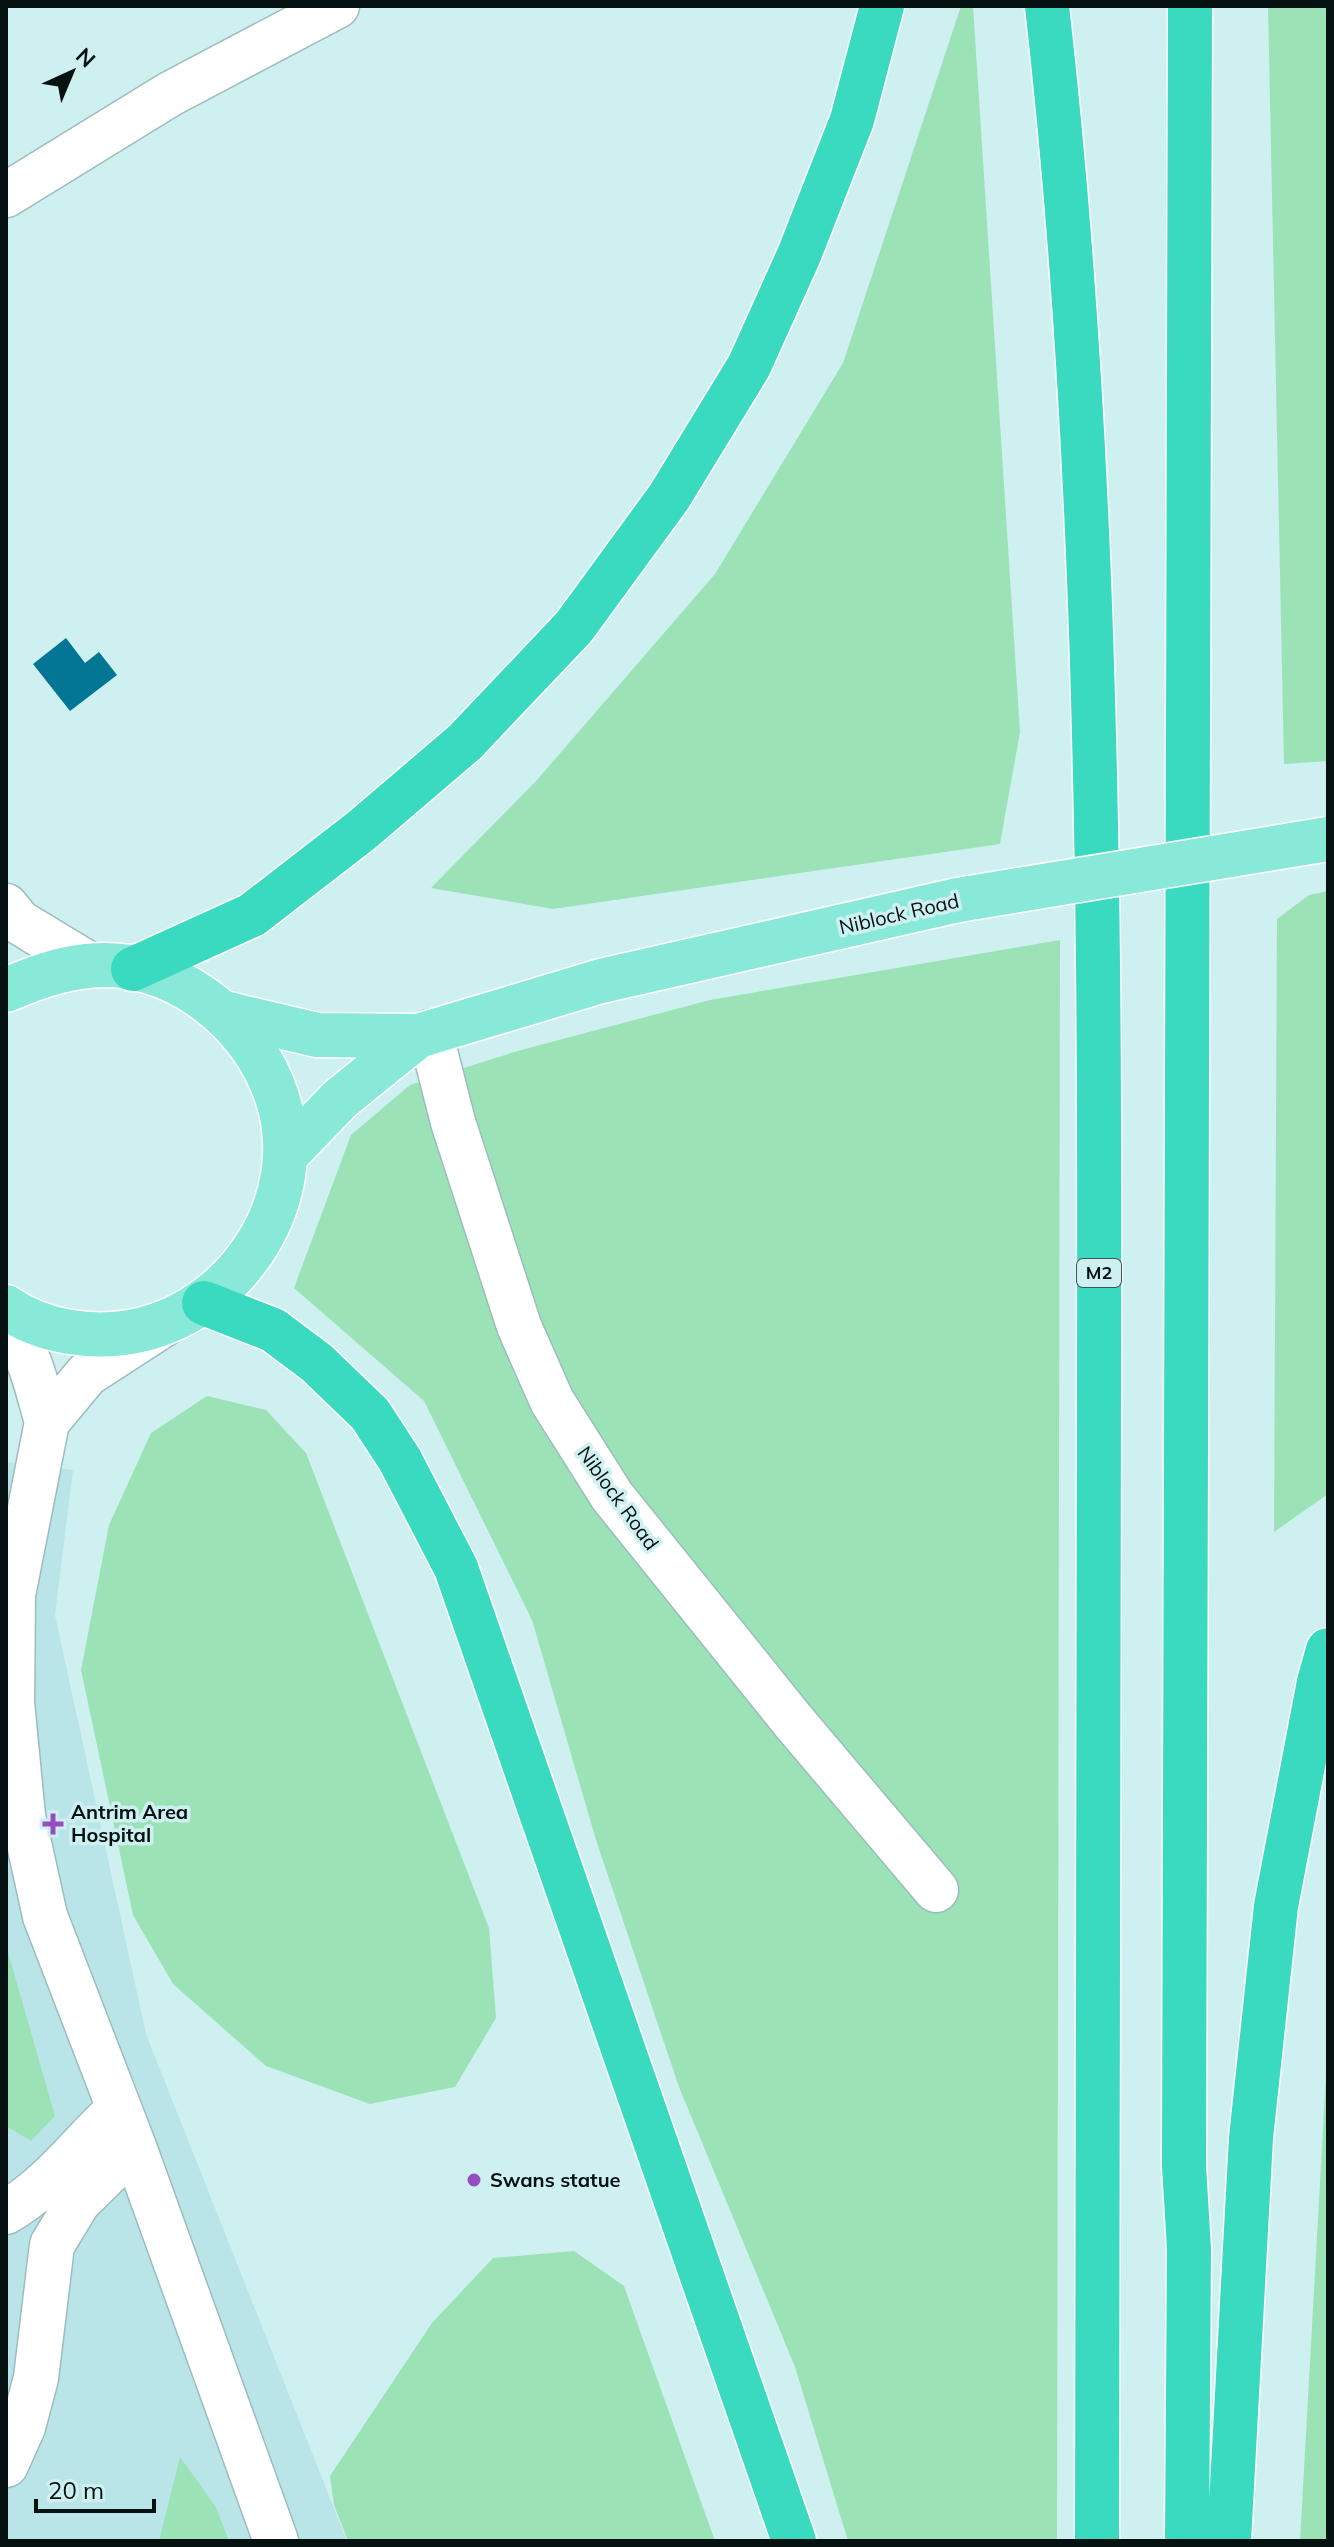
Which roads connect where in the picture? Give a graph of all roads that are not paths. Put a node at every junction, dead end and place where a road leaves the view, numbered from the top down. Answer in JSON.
{"nodes":[{"id":1,"x":337,"y":6,"type":"edge"},
{"id":2,"x":882,"y":6,"type":"edge"},
{"id":3,"x":1047,"y":6,"type":"edge"},
{"id":4,"x":1190,"y":6,"type":"edge"},
{"id":5,"x":6,"y":195,"type":"edge"},
{"id":6,"x":1328,"y":839,"type":"edge"},
{"id":7,"x":6,"y":906,"type":"edge"},
{"id":8,"x":90,"y":965,"type":"junction"},
{"id":9,"x":133,"y":969,"type":"junction"},
{"id":10,"x":6,"y":990,"type":"edge"},
{"id":11,"x":224,"y":1013,"type":"junction"},
{"id":12,"x":424,"y":1034,"type":"junction"},
{"id":13,"x":285,"y":1156,"type":"junction"},
{"id":14,"x":204,"y":1303,"type":"junction"},
{"id":15,"x":6,"y":1307,"type":"edge"},
{"id":16,"x":6,"y":1323,"type":"edge"},
{"id":17,"x":164,"y":1324,"type":"junction"},
{"id":18,"x":47,"y":1422,"type":"junction"},
{"id":19,"x":1328,"y":1650,"type":"edge"},
{"id":20,"x":9,"y":1702,"type":"edge"},
{"id":21,"x":936,"y":1890,"type":"dead end"},
{"id":22,"x":126,"y":2128,"type":"junction"},
{"id":23,"x":6,"y":2212,"type":"edge"},
{"id":24,"x":6,"y":2465,"type":"edge"},
{"id":25,"x":276,"y":2541,"type":"edge"},
{"id":26,"x":794,"y":2541,"type":"edge"},
{"id":27,"x":1097,"y":2541,"type":"edge"},
{"id":28,"x":1187,"y":2541,"type":"edge"},
{"id":29,"x":1229,"y":2541,"type":"edge"}],
"edges":[{"from":1,"to":5,"type":"street"},
{"from":2,"to":9,"type":"highway"},
{"from":3,"to":27,"type":"highway","number":"M2"},
{"from":4,"to":28,"type":"highway"},
{"from":6,"to":12,"type":"main road","name":"Niblock Road","bridge":true},
{"from":7,"to":8,"type":"street"},
{"from":8,"to":9,"type":"main road"},
{"from":8,"to":10,"type":"main road"},
{"from":9,"to":11,"type":"main road"},
{"from":11,"to":12,"type":"main road","name":"Niblock Road"},
{"from":11,"to":13,"type":"main road"},
{"from":12,"to":13,"type":"main road","name":"Niblock Road"},
{"from":12,"to":21,"type":"street","name":"Niblock Road"},
{"from":13,"to":14,"type":"main road"},
{"from":14,"to":17,"type":"main road"},
{"from":14,"to":26,"type":"highway"},
{"from":15,"to":17,"type":"main road"},
{"from":16,"to":18,"type":"street"},
{"from":17,"to":18,"type":"street"},
{"from":18,"to":20,"type":"street"},
{"from":19,"to":29,"type":"highway"},
{"from":20,"to":22,"type":"street"},
{"from":22,"to":23,"type":"street"},
{"from":22,"to":24,"type":"street"},
{"from":22,"to":25,"type":"street"}]}
